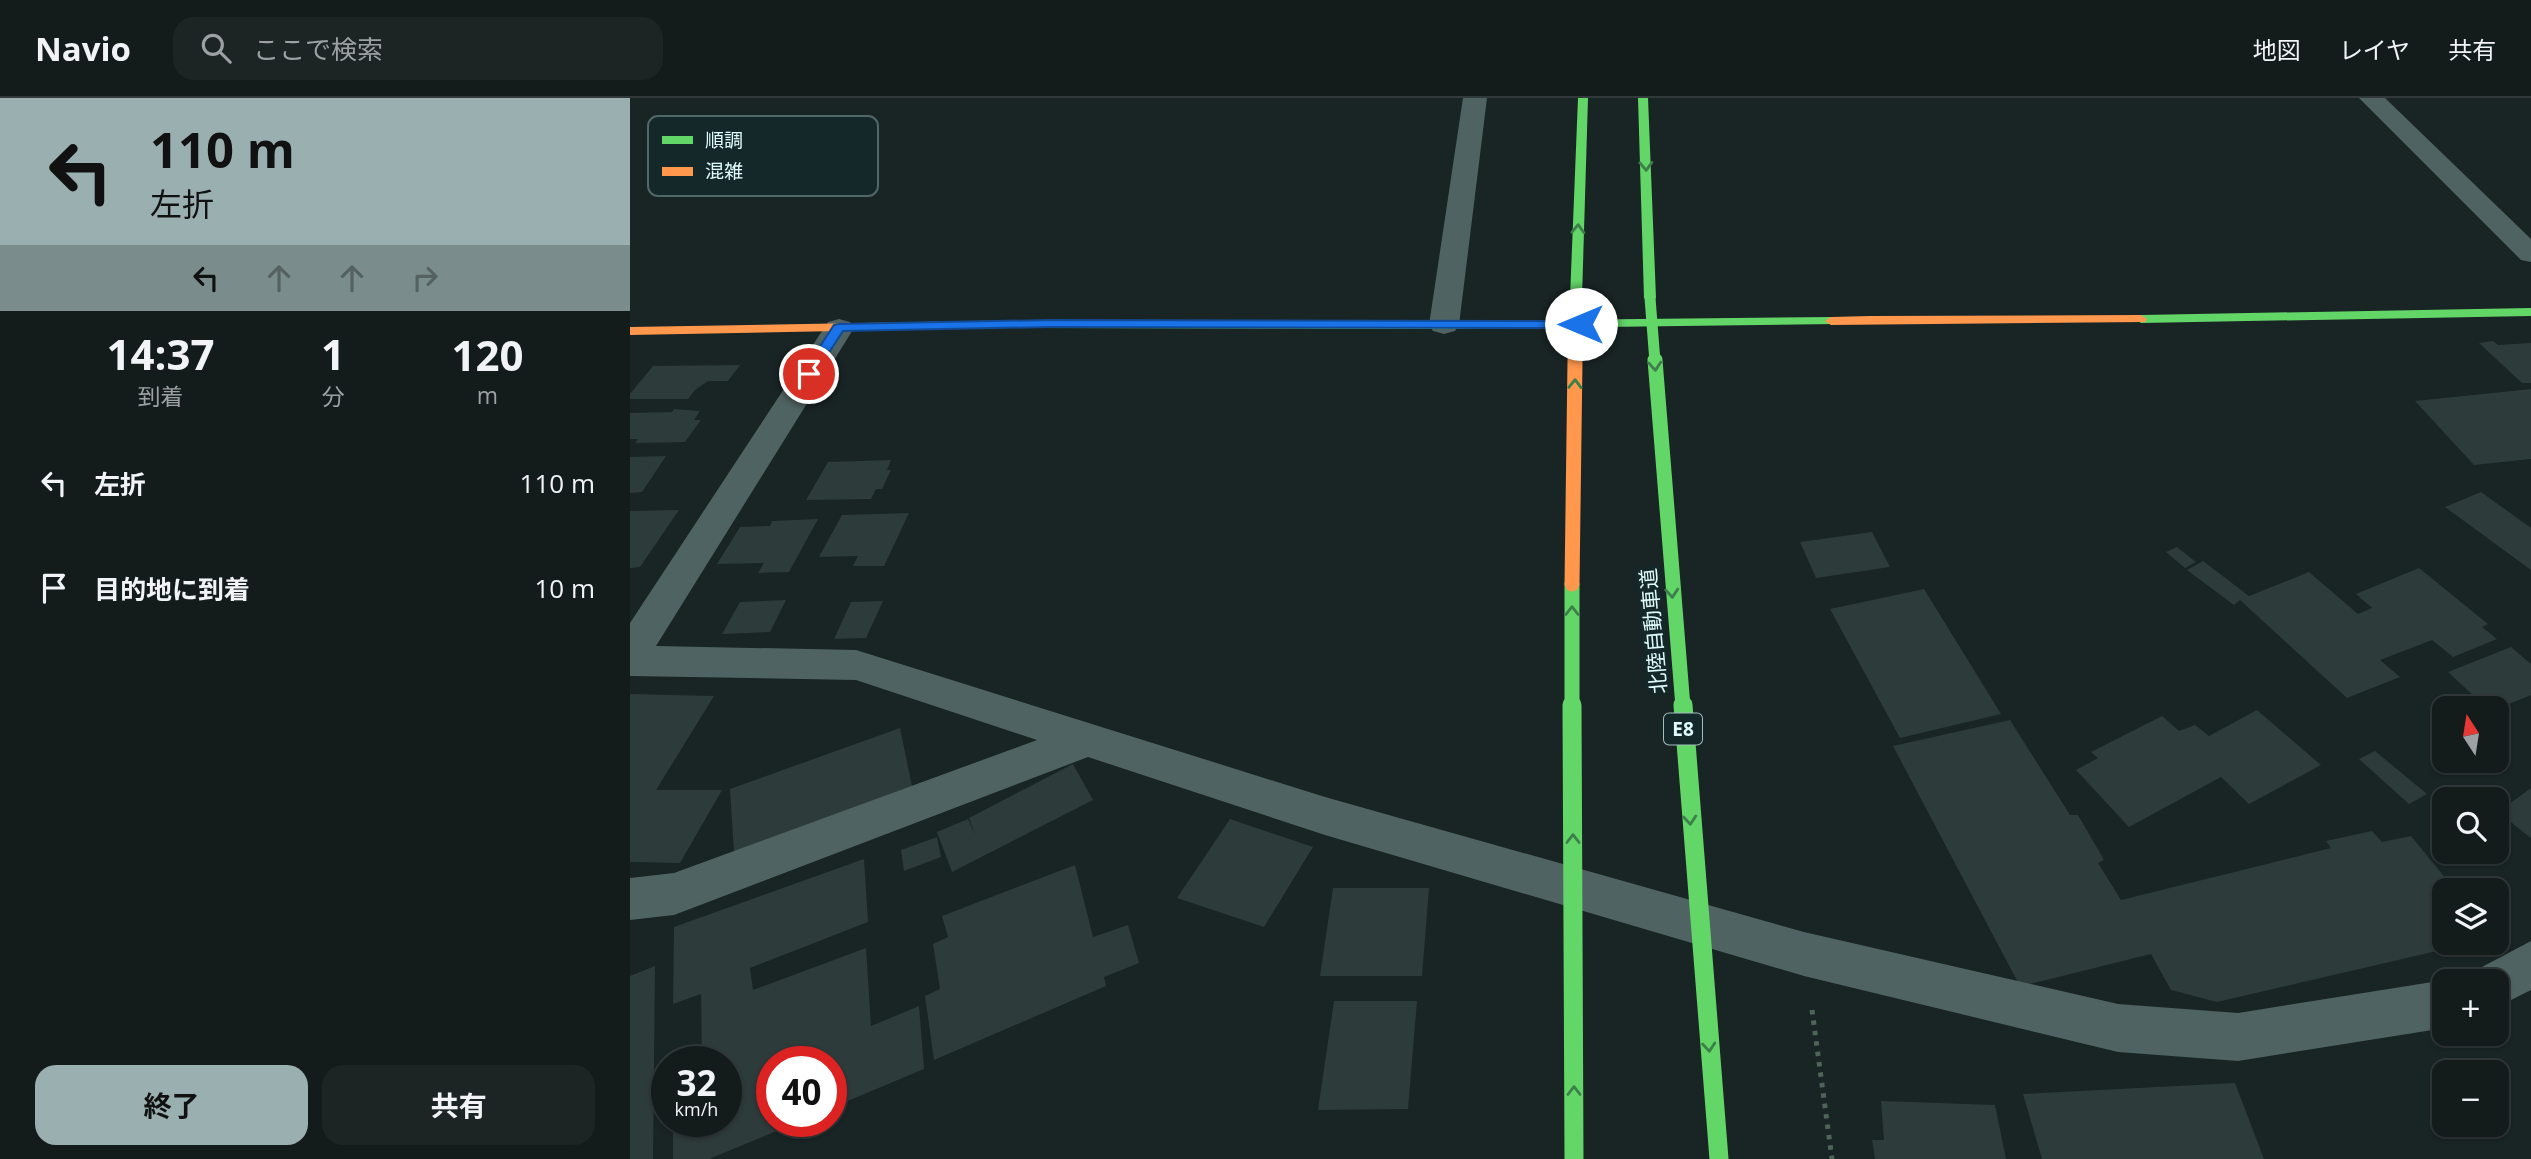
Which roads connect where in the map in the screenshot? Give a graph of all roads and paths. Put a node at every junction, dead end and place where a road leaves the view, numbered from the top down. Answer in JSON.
{"nodes":[{"id":1,"x":1475,"y":98,"type":"edge"},
{"id":2,"x":1583,"y":98,"type":"edge"},
{"id":3,"x":1643,"y":98,"type":"edge"},
{"id":4,"x":2371,"y":98,"type":"edge"},
{"id":5,"x":2531,"y":254,"type":"edge"},
{"id":6,"x":2531,"y":312,"type":"edge"},
{"id":7,"x":1444,"y":325,"type":"junction"},
{"id":8,"x":839,"y":328,"type":"junction"},
{"id":9,"x":630,"y":331,"type":"edge"},
{"id":10,"x":630,"y":655,"type":"edge"},
{"id":11,"x":630,"y":661,"type":"edge"},
{"id":12,"x":1088,"y":739,"type":"junction"},
{"id":13,"x":630,"y":899,"type":"edge"},
{"id":14,"x":1804,"y":954,"type":"junction"},
{"id":15,"x":2531,"y":964,"type":"edge"},
{"id":16,"x":2509,"y":977,"type":"edge"},
{"id":17,"x":2432,"y":1006,"type":"edge"},
{"id":18,"x":1574,"y":1159,"type":"edge"},
{"id":19,"x":1719,"y":1159,"type":"edge"},
{"id":20,"x":1832,"y":1159,"type":"edge"}],
"edges":[{"from":1,"to":7,"type":"street"},
{"from":18,"to":2,"type":"main road","one_way":true,"bridge":true},
{"from":3,"to":19,"type":"main road","name":"北陸自動車道","number":"E8","one_way":true,"bridge":true},
{"from":4,"to":5,"type":"street"},
{"from":6,"to":7,"type":"main road"},
{"from":7,"to":8,"type":"main road"},
{"from":8,"to":9,"type":"main road"},
{"from":8,"to":10,"type":"street"},
{"from":11,"to":12,"type":"street"},
{"from":12,"to":13,"type":"street"},
{"from":12,"to":14,"type":"street"},
{"from":14,"to":17,"type":"street"},
{"from":14,"to":20,"type":"path"},
{"from":15,"to":16,"type":"street"}]}
